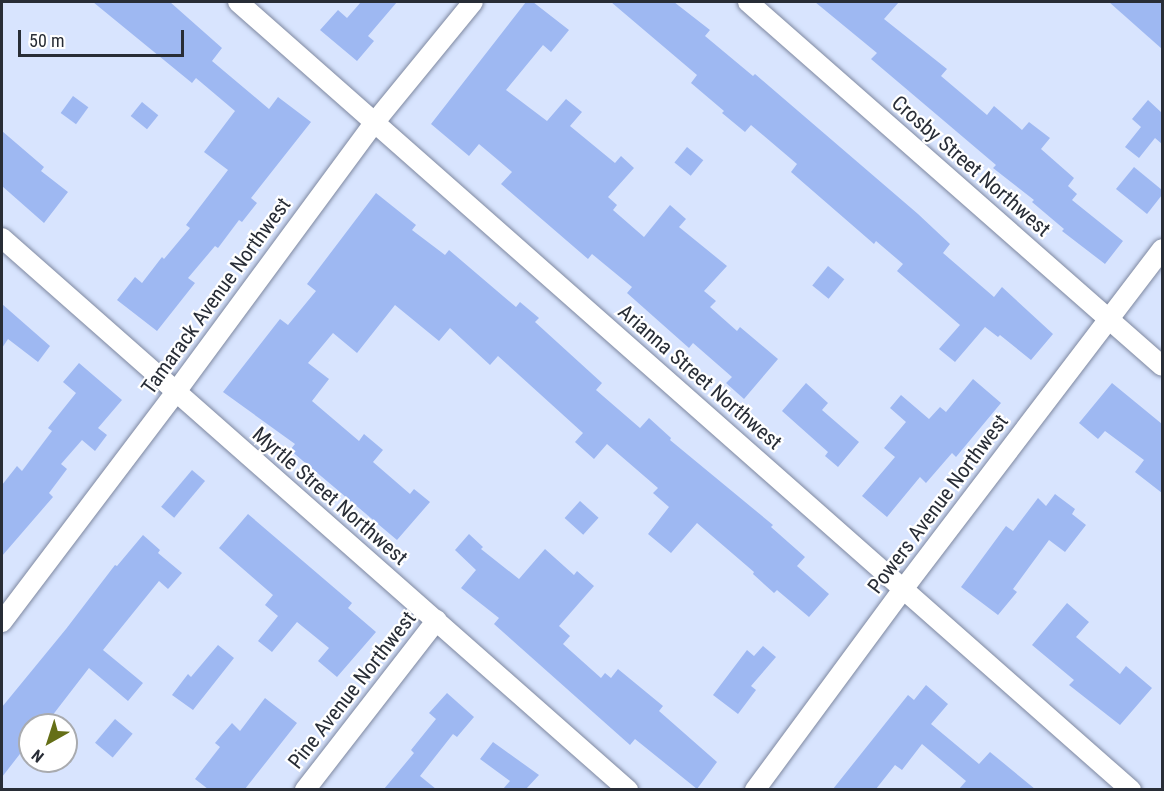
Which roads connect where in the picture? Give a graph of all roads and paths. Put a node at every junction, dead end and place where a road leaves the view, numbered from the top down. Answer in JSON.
{"nodes":[{"id":1,"x":238,"y":2,"type":"edge"},
{"id":2,"x":472,"y":2,"type":"edge"},
{"id":3,"x":748,"y":2,"type":"edge"},
{"id":4,"x":374,"y":123,"type":"junction"},
{"id":5,"x":2,"y":238,"type":"edge"},
{"id":6,"x":1162,"y":249,"type":"edge"},
{"id":7,"x":1109,"y":319,"type":"junction"},
{"id":8,"x":1162,"y":366,"type":"edge"},
{"id":9,"x":175,"y":393,"type":"junction"},
{"id":10,"x":904,"y":588,"type":"junction"},
{"id":11,"x":437,"y":620,"type":"junction"},
{"id":12,"x":2,"y":622,"type":"edge"},
{"id":13,"x":305,"y":789,"type":"edge"},
{"id":14,"x":628,"y":789,"type":"edge"},
{"id":15,"x":755,"y":789,"type":"edge"},
{"id":16,"x":1131,"y":789,"type":"edge"}],
"edges":[{"from":1,"to":4,"type":"street","name":"Arianna Street Northwest"},
{"from":2,"to":4,"type":"street","name":"Tamarack Avenue Northwest"},
{"from":3,"to":7,"type":"street","name":"Crosby Street Northwest"},
{"from":4,"to":9,"type":"street","name":"Tamarack Avenue Northwest"},
{"from":4,"to":10,"type":"street","name":"Arianna Street Northwest"},
{"from":5,"to":9,"type":"street","name":"Myrtle Street Northwest"},
{"from":6,"to":7,"type":"street","name":"Powers Avenue Northwest"},
{"from":7,"to":8,"type":"street","name":"Crosby Street Northwest"},
{"from":7,"to":10,"type":"street","name":"Powers Avenue Northwest"},
{"from":9,"to":11,"type":"street","name":"Myrtle Street Northwest"},
{"from":9,"to":12,"type":"street","name":"Tamarack Avenue Northwest"},
{"from":10,"to":15,"type":"street","name":"Powers Avenue Northwest"},
{"from":10,"to":16,"type":"street","name":"Arianna Street Northwest"},
{"from":11,"to":13,"type":"street","name":"Pine Avenue Northwest"},
{"from":11,"to":14,"type":"street","name":"Myrtle Street Northwest"}]}
